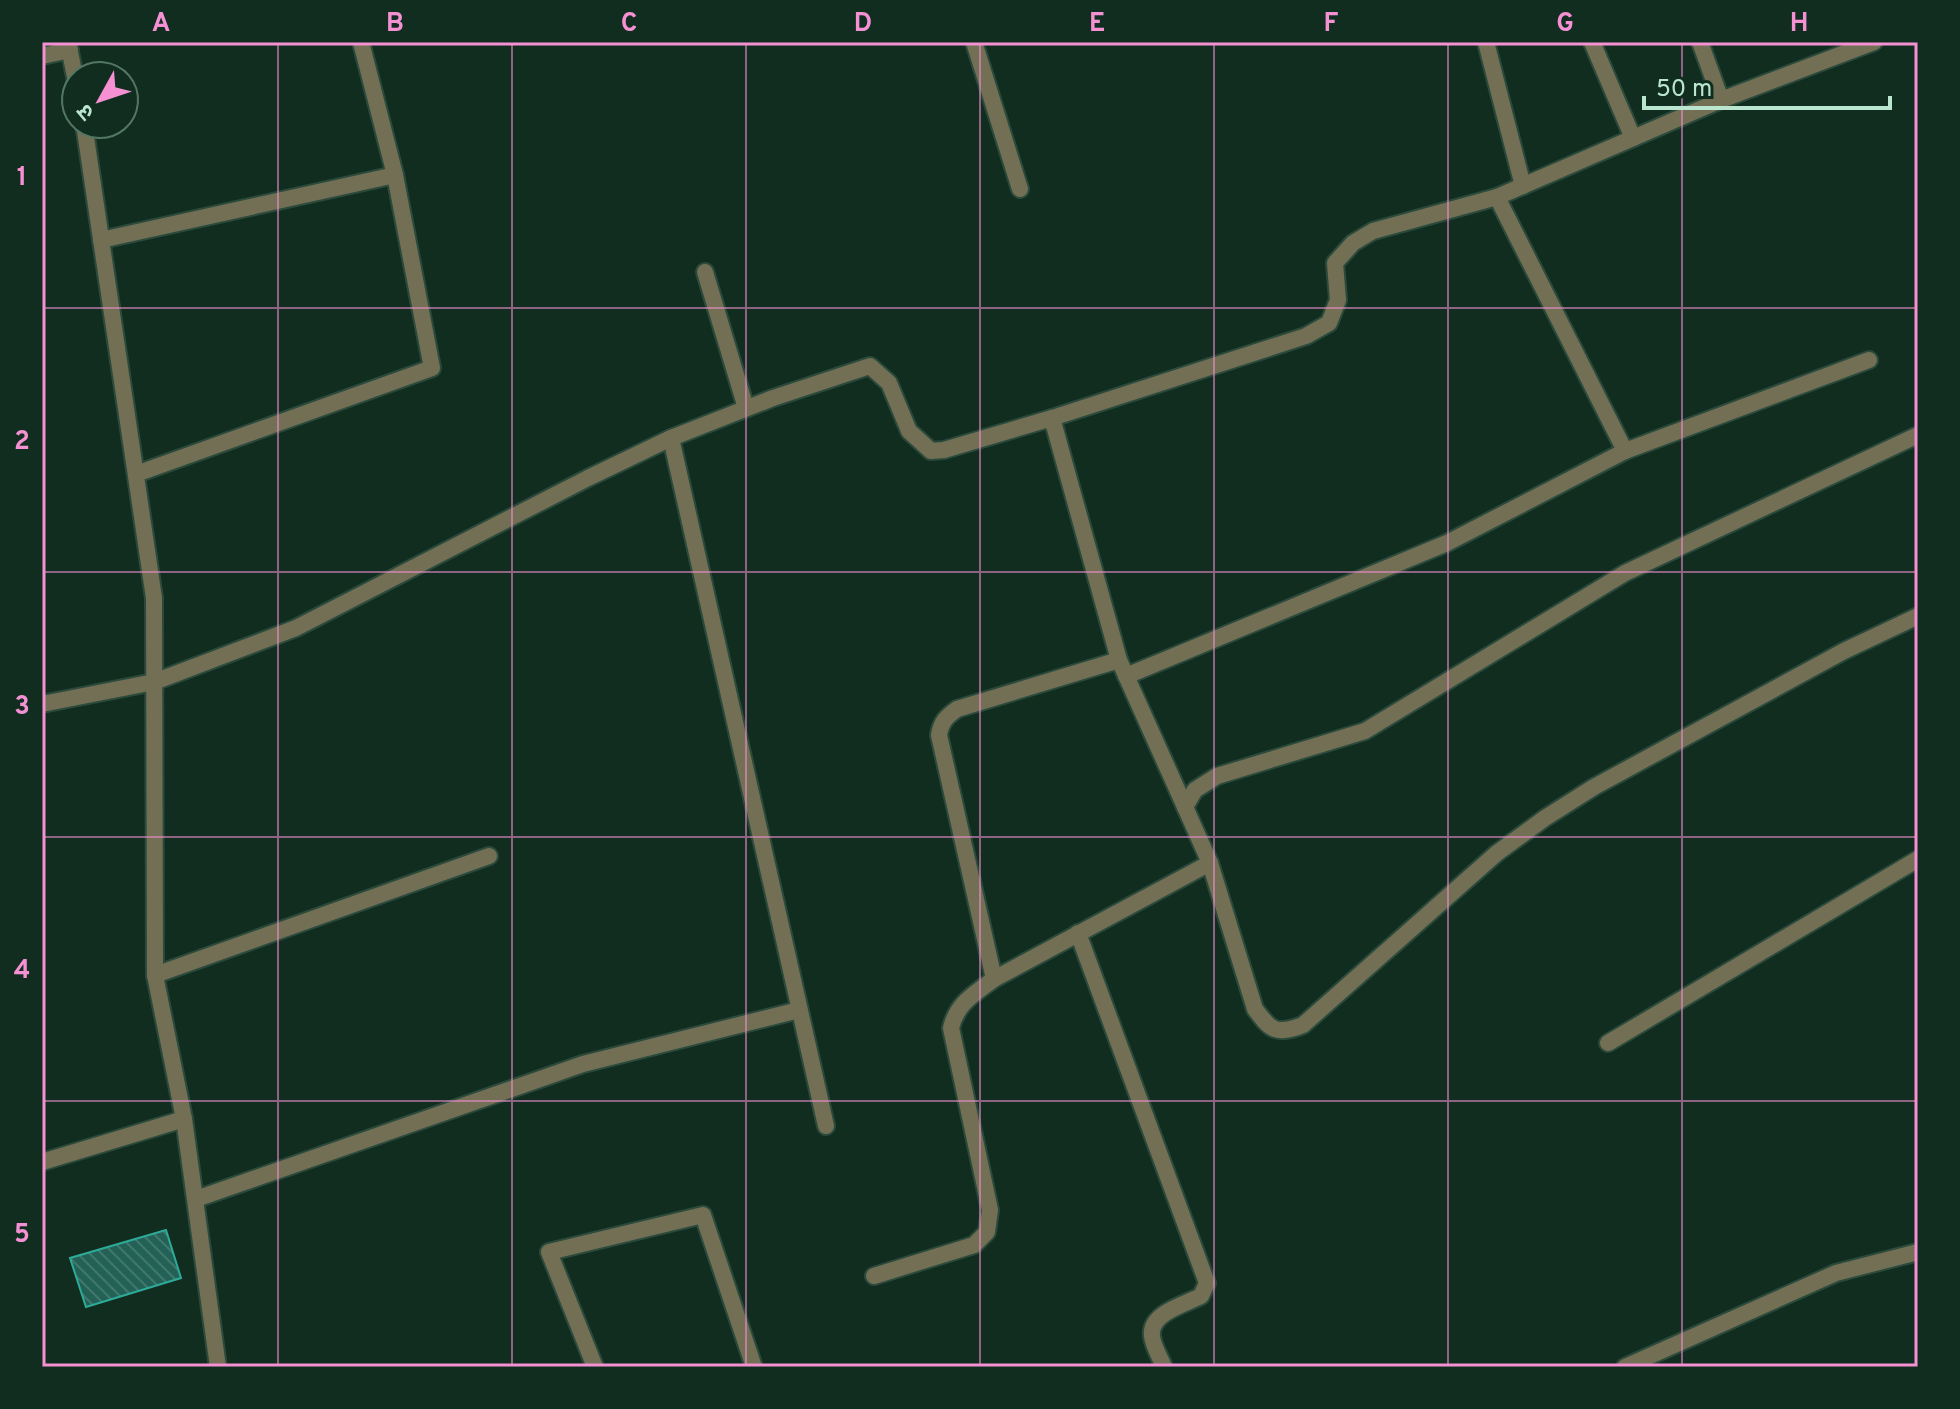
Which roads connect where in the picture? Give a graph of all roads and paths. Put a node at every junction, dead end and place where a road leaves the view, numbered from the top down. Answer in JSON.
{"nodes":[{"id":1,"x":361,"y":42,"type":"edge"},
{"id":2,"x":974,"y":42,"type":"edge"},
{"id":3,"x":1486,"y":42,"type":"edge"},
{"id":4,"x":1592,"y":42,"type":"edge"},
{"id":5,"x":1700,"y":42,"type":"edge"},
{"id":6,"x":1874,"y":42,"type":"edge"},
{"id":7,"x":69,"y":46,"type":"edge"},
{"id":8,"x":42,"y":56,"type":"edge"},
{"id":9,"x":1721,"y":100,"type":"junction"},
{"id":10,"x":1633,"y":138,"type":"junction"},
{"id":11,"x":86,"y":140,"type":"edge"},
{"id":12,"x":395,"y":175,"type":"junction"},
{"id":13,"x":1523,"y":186,"type":"junction"},
{"id":14,"x":1020,"y":189,"type":"dead end"},
{"id":15,"x":1497,"y":197,"type":"junction"},
{"id":16,"x":101,"y":240,"type":"junction"},
{"id":17,"x":705,"y":272,"type":"dead end"},
{"id":18,"x":1869,"y":360,"type":"dead end"},
{"id":19,"x":746,"y":408,"type":"junction"},
{"id":20,"x":1052,"y":418,"type":"junction"},
{"id":21,"x":1918,"y":435,"type":"edge"},
{"id":22,"x":671,"y":438,"type":"junction"},
{"id":23,"x":1625,"y":451,"type":"junction"},
{"id":24,"x":136,"y":474,"type":"junction"},
{"id":25,"x":1918,"y":616,"type":"edge"},
{"id":26,"x":1122,"y":668,"type":"junction"},
{"id":27,"x":154,"y":682,"type":"junction"},
{"id":28,"x":42,"y":704,"type":"edge"},
{"id":29,"x":1185,"y":807,"type":"junction"},
{"id":30,"x":489,"y":856,"type":"dead end"},
{"id":31,"x":1918,"y":859,"type":"edge"},
{"id":32,"x":1210,"y":863,"type":"junction"},
{"id":33,"x":1078,"y":933,"type":"junction"},
{"id":34,"x":155,"y":975,"type":"junction"},
{"id":35,"x":994,"y":979,"type":"junction"},
{"id":36,"x":799,"y":1010,"type":"junction"},
{"id":37,"x":1608,"y":1043,"type":"dead end"},
{"id":38,"x":184,"y":1119,"type":"junction"},
{"id":39,"x":826,"y":1126,"type":"dead end"},
{"id":40,"x":42,"y":1162,"type":"edge"},
{"id":41,"x":196,"y":1199,"type":"junction"},
{"id":42,"x":1918,"y":1252,"type":"edge"},
{"id":43,"x":874,"y":1276,"type":"dead end"},
{"id":44,"x":218,"y":1367,"type":"edge"},
{"id":45,"x":595,"y":1367,"type":"edge"},
{"id":46,"x":754,"y":1367,"type":"edge"},
{"id":47,"x":1164,"y":1367,"type":"edge"},
{"id":48,"x":1625,"y":1367,"type":"edge"}],
"edges":[{"from":1,"to":12,"type":"street"},
{"from":2,"to":14,"type":"street"},
{"from":3,"to":13,"type":"street"},
{"from":4,"to":10,"type":"street"},
{"from":5,"to":9,"type":"street"},
{"from":6,"to":9,"type":"street"},
{"from":7,"to":8,"type":"street"},
{"from":9,"to":10,"type":"street"},
{"from":10,"to":13,"type":"street"},
{"from":11,"to":16,"type":"street"},
{"from":12,"to":16,"type":"street"},
{"from":12,"to":24,"type":"street"},
{"from":13,"to":15,"type":"street"},
{"from":15,"to":20,"type":"street"},
{"from":15,"to":23,"type":"street"},
{"from":16,"to":24,"type":"street"},
{"from":17,"to":19,"type":"street"},
{"from":18,"to":23,"type":"street"},
{"from":19,"to":20,"type":"street"},
{"from":19,"to":22,"type":"street"},
{"from":20,"to":26,"type":"street"},
{"from":21,"to":29,"type":"street"},
{"from":22,"to":27,"type":"street"},
{"from":22,"to":36,"type":"street"},
{"from":23,"to":26,"type":"street"},
{"from":24,"to":27,"type":"street"},
{"from":25,"to":32,"type":"street"},
{"from":26,"to":29,"type":"street"},
{"from":26,"to":35,"type":"street"},
{"from":27,"to":28,"type":"street"},
{"from":27,"to":34,"type":"street"},
{"from":29,"to":32,"type":"street"},
{"from":30,"to":34,"type":"street"},
{"from":31,"to":37,"type":"street"},
{"from":32,"to":33,"type":"street"},
{"from":33,"to":35,"type":"street"},
{"from":33,"to":47,"type":"street"},
{"from":34,"to":38,"type":"street"},
{"from":35,"to":43,"type":"street"},
{"from":36,"to":39,"type":"street"},
{"from":36,"to":41,"type":"street"},
{"from":38,"to":40,"type":"street"},
{"from":38,"to":41,"type":"street"},
{"from":41,"to":44,"type":"street"},
{"from":42,"to":48,"type":"street"},
{"from":45,"to":46,"type":"street"}]}
